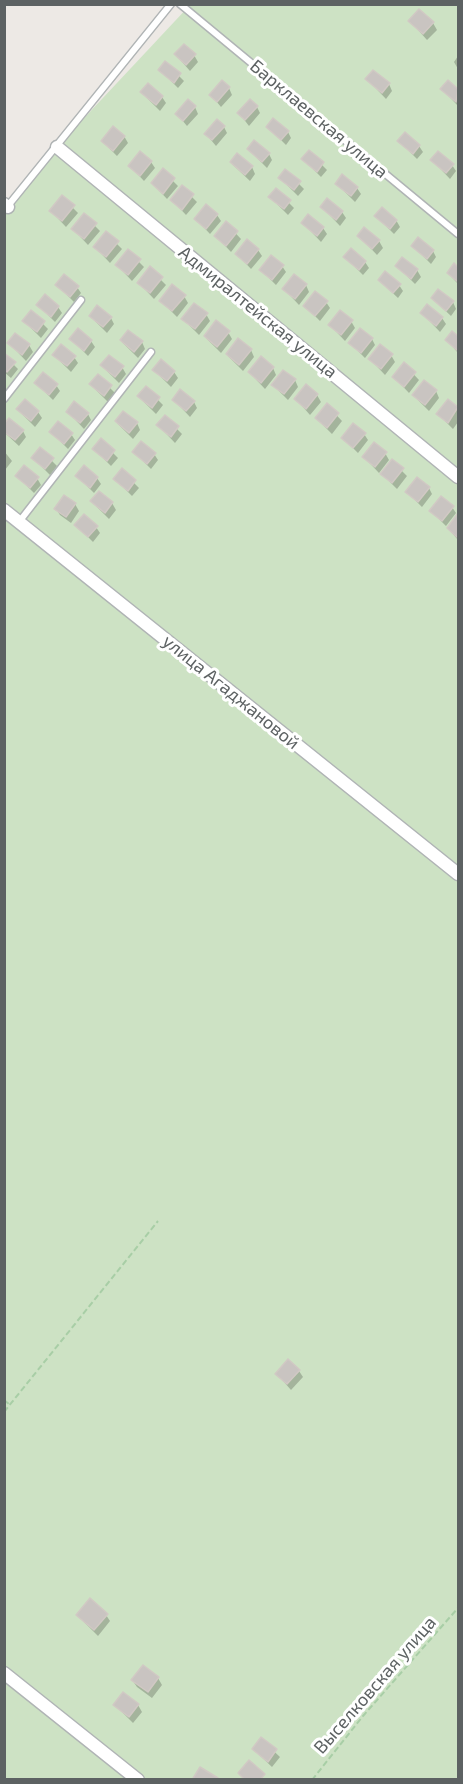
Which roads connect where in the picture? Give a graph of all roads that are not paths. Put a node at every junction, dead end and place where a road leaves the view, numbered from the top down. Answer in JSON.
{"nodes":[{"id":1,"x":171,"y":4,"type":"edge"},
{"id":2,"x":180,"y":4,"type":"edge"},
{"id":3,"x":57,"y":147,"type":"junction"},
{"id":4,"x":6,"y":207,"type":"edge"},
{"id":5,"x":459,"y":234,"type":"edge"},
{"id":6,"x":81,"y":300,"type":"dead end"},
{"id":7,"x":151,"y":352,"type":"dead end"},
{"id":8,"x":4,"y":399,"type":"edge"},
{"id":9,"x":459,"y":477,"type":"edge"},
{"id":10,"x":4,"y":510,"type":"edge"},
{"id":11,"x":19,"y":522,"type":"junction"},
{"id":12,"x":459,"y":874,"type":"edge"},
{"id":13,"x":4,"y":1673,"type":"edge"},
{"id":14,"x":138,"y":1779,"type":"edge"}],
"edges":[{"from":1,"to":3,"type":"lane"},
{"from":2,"to":5,"type":"lane","name":"Барклаевская улица"},
{"from":3,"to":4,"type":"lane"},
{"from":3,"to":9,"type":"street","name":"Адмиралтейская улица"},
{"from":6,"to":8,"type":"lane"},
{"from":7,"to":11,"type":"lane"},
{"from":10,"to":11,"type":"street","name":"улица Агаджановой"},
{"from":11,"to":12,"type":"street","name":"улица Агаджановой"},
{"from":13,"to":14,"type":"street"}]}
